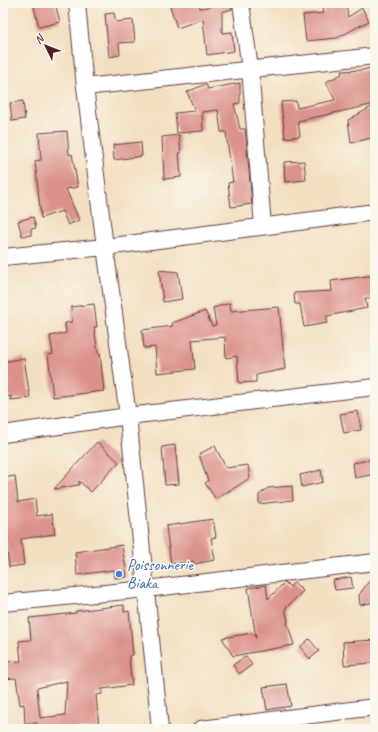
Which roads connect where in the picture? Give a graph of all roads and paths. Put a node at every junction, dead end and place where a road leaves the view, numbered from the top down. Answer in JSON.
{"nodes":[{"id":1,"x":77,"y":3,"type":"edge"},
{"id":2,"x":241,"y":3,"type":"edge"},
{"id":3,"x":375,"y":56,"type":"edge"},
{"id":4,"x":250,"y":69,"type":"junction"},
{"id":5,"x":85,"y":87,"type":"junction"},
{"id":6,"x":375,"y":212,"type":"edge"},
{"id":7,"x":263,"y":226,"type":"junction"},
{"id":8,"x":105,"y":247,"type":"junction"},
{"id":9,"x":3,"y":257,"type":"edge"},
{"id":10,"x":375,"y":387,"type":"edge"},
{"id":11,"x":128,"y":416,"type":"junction"},
{"id":12,"x":3,"y":434,"type":"edge"},
{"id":13,"x":375,"y":562,"type":"edge"},
{"id":14,"x":146,"y":589,"type":"junction"},
{"id":15,"x":3,"y":603,"type":"edge"},
{"id":16,"x":375,"y":708,"type":"edge"},
{"id":17,"x":160,"y":729,"type":"edge"},
{"id":18,"x":201,"y":729,"type":"edge"}],
"edges":[{"from":1,"to":5,"type":"street"},
{"from":2,"to":4,"type":"street"},
{"from":3,"to":4,"type":"street"},
{"from":4,"to":5,"type":"street"},
{"from":4,"to":7,"type":"street"},
{"from":5,"to":8,"type":"street"},
{"from":6,"to":7,"type":"street"},
{"from":7,"to":8,"type":"street"},
{"from":8,"to":9,"type":"street"},
{"from":8,"to":11,"type":"street"},
{"from":10,"to":11,"type":"street"},
{"from":11,"to":12,"type":"street"},
{"from":11,"to":14,"type":"street"},
{"from":13,"to":14,"type":"street"},
{"from":14,"to":15,"type":"street"},
{"from":14,"to":17,"type":"street"},
{"from":16,"to":18,"type":"street"}]}
